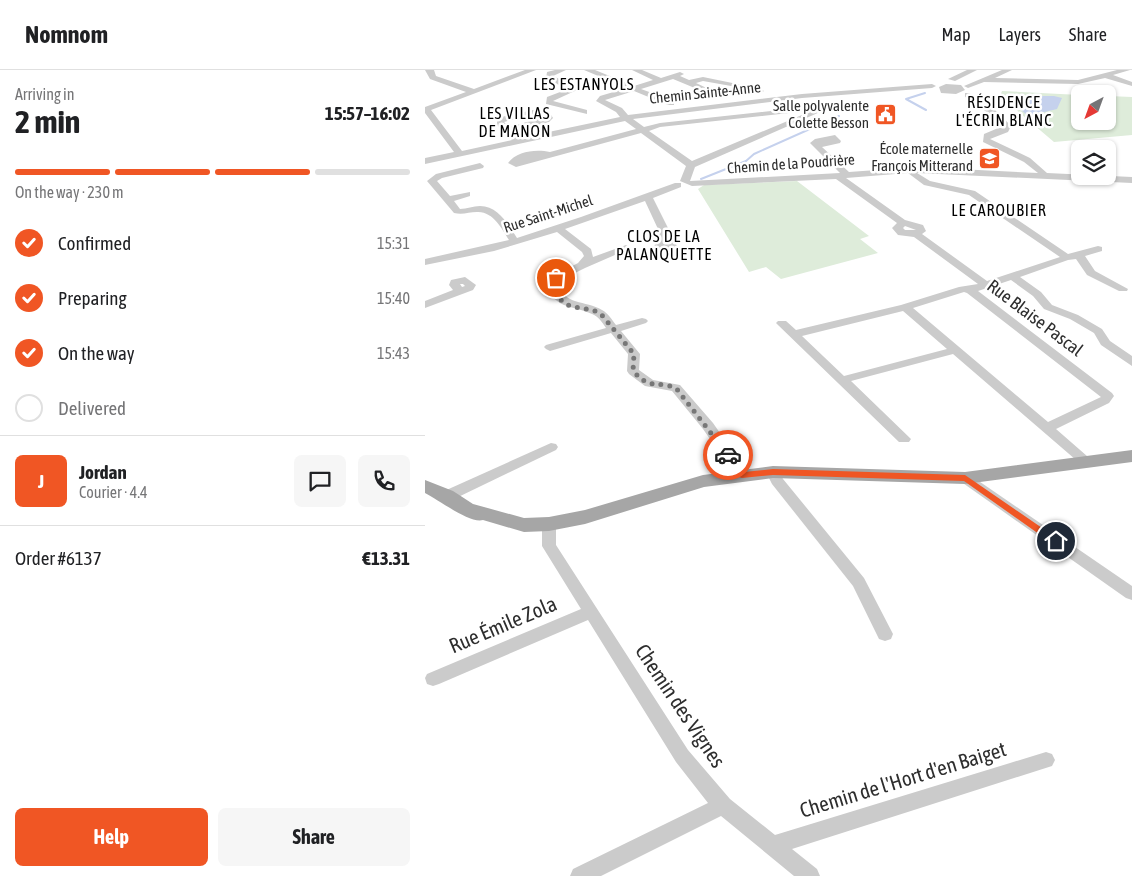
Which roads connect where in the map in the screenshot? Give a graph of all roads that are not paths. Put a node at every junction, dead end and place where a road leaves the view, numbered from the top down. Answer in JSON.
{"nodes":[{"id":1,"x":531,"y":70,"type":"edge"},
{"id":2,"x":562,"y":70,"type":"edge"},
{"id":3,"x":588,"y":70,"type":"edge"},
{"id":4,"x":636,"y":70,"type":"edge"},
{"id":5,"x":973,"y":70,"type":"edge"},
{"id":6,"x":1008,"y":70,"type":"edge"},
{"id":7,"x":1089,"y":70,"type":"edge"},
{"id":8,"x":1126,"y":70,"type":"edge"},
{"id":9,"x":428,"y":74,"type":"edge"},
{"id":10,"x":1105,"y":75,"type":"junction"},
{"id":11,"x":995,"y":78,"type":"junction"},
{"id":12,"x":661,"y":80,"type":"junction"},
{"id":13,"x":688,"y":82,"type":"junction"},
{"id":14,"x":1132,"y":84,"type":"edge"},
{"id":15,"x":633,"y":88,"type":"junction"},
{"id":16,"x":955,"y":88,"type":"junction"},
{"id":17,"x":760,"y":91,"type":"junction"},
{"id":18,"x":474,"y":92,"type":"junction"},
{"id":19,"x":772,"y":100,"type":"junction"},
{"id":20,"x":671,"y":103,"type":"dead end"},
{"id":21,"x":610,"y":106,"type":"junction"},
{"id":22,"x":426,"y":110,"type":"edge"},
{"id":23,"x":591,"y":110,"type":"junction"},
{"id":24,"x":555,"y":117,"type":"junction"},
{"id":25,"x":625,"y":117,"type":"junction"},
{"id":26,"x":507,"y":130,"type":"junction"},
{"id":27,"x":643,"y":130,"type":"junction"},
{"id":28,"x":517,"y":140,"type":"junction"},
{"id":29,"x":816,"y":146,"type":"dead end"},
{"id":30,"x":460,"y":154,"type":"junction"},
{"id":31,"x":551,"y":155,"type":"dead end"},
{"id":32,"x":425,"y":161,"type":"edge"},
{"id":33,"x":691,"y":165,"type":"junction"},
{"id":34,"x":910,"y":170,"type":"junction"},
{"id":35,"x":846,"y":174,"type":"junction"},
{"id":36,"x":836,"y":175,"type":"junction"},
{"id":37,"x":480,"y":176,"type":"dead end"},
{"id":38,"x":1044,"y":176,"type":"junction"},
{"id":39,"x":1132,"y":180,"type":"edge"},
{"id":40,"x":685,"y":183,"type":"junction"},
{"id":41,"x":467,"y":194,"type":"dead end"},
{"id":42,"x":647,"y":196,"type":"junction"},
{"id":43,"x":447,"y":200,"type":"junction"},
{"id":44,"x":559,"y":228,"type":"junction"},
{"id":45,"x":663,"y":229,"type":"dead end"},
{"id":46,"x":515,"y":242,"type":"junction"},
{"id":47,"x":626,"y":248,"type":"dead end"},
{"id":48,"x":1097,"y":250,"type":"dead end"},
{"id":49,"x":1079,"y":256,"type":"junction"},
{"id":50,"x":1065,"y":258,"type":"junction"},
{"id":51,"x":425,"y":262,"type":"edge"},
{"id":52,"x":582,"y":265,"type":"junction"},
{"id":53,"x":1012,"y":276,"type":"junction"},
{"id":54,"x":986,"y":285,"type":"junction"},
{"id":55,"x":970,"y":290,"type":"junction"},
{"id":56,"x":1129,"y":290,"type":"edge"},
{"id":57,"x":460,"y":291,"type":"dead end"},
{"id":58,"x":425,"y":305,"type":"edge"},
{"id":59,"x":905,"y":308,"type":"junction"},
{"id":60,"x":642,"y":321,"type":"dead end"},
{"id":61,"x":783,"y":323,"type":"dead end"},
{"id":62,"x":613,"y":329,"type":"junction"},
{"id":63,"x":794,"y":334,"type":"junction"},
{"id":64,"x":550,"y":346,"type":"dead end"},
{"id":65,"x":955,"y":350,"type":"junction"},
{"id":66,"x":1132,"y":362,"type":"edge"},
{"id":67,"x":842,"y":380,"type":"junction"},
{"id":68,"x":1047,"y":428,"type":"junction"},
{"id":69,"x":903,"y":439,"type":"dead end"},
{"id":70,"x":551,"y":447,"type":"dead end"},
{"id":71,"x":1132,"y":456,"type":"edge"},
{"id":72,"x":1088,"y":463,"type":"junction"},
{"id":73,"x":773,"y":472,"type":"junction"},
{"id":74,"x":742,"y":475,"type":"junction"},
{"id":75,"x":965,"y":478,"type":"junction"},
{"id":76,"x":425,"y":486,"type":"edge"},
{"id":77,"x":447,"y":496,"type":"junction"},
{"id":78,"x":548,"y":529,"type":"junction"},
{"id":79,"x":1132,"y":594,"type":"edge"},
{"id":80,"x":591,"y":612,"type":"junction"},
{"id":81,"x":885,"y":634,"type":"dead end"},
{"id":82,"x":433,"y":679,"type":"dead end"},
{"id":83,"x":1047,"y":760,"type":"dead end"},
{"id":84,"x":723,"y":805,"type":"junction"},
{"id":85,"x":773,"y":846,"type":"junction"},
{"id":86,"x":580,"y":876,"type":"edge"},
{"id":87,"x":810,"y":876,"type":"edge"}],
"edges":[{"from":1,"to":18,"type":"street"},
{"from":2,"to":23,"type":"street"},
{"from":3,"to":15,"type":"street"},
{"from":4,"to":12,"type":"street"},
{"from":5,"to":16,"type":"street","name":"Chemin Sainte-Anne"},
{"from":6,"to":11,"type":"street"},
{"from":7,"to":10,"type":"street"},
{"from":8,"to":10,"type":"street"},
{"from":9,"to":18,"type":"street"},
{"from":10,"to":11,"type":"street"},
{"from":10,"to":14,"type":"street"},
{"from":11,"to":16,"type":"street"},
{"from":12,"to":13,"type":"street"},
{"from":12,"to":15,"type":"street"},
{"from":13,"to":17,"type":"street"},
{"from":13,"to":17,"type":"street"},
{"from":15,"to":20,"type":"street"},
{"from":15,"to":21,"type":"street"},
{"from":16,"to":19,"type":"street","name":"Chemin Sainte-Anne"},
{"from":16,"to":38,"type":"street"},
{"from":17,"to":19,"type":"street"},
{"from":18,"to":22,"type":"street"},
{"from":19,"to":25,"type":"street","name":"Chemin Sainte-Anne"},
{"from":21,"to":23,"type":"street"},
{"from":21,"to":25,"type":"street"},
{"from":22,"to":30,"type":"street"},
{"from":23,"to":24,"type":"street"},
{"from":24,"to":26,"type":"street"},
{"from":24,"to":26,"type":"street"},
{"from":25,"to":27,"type":"street"},
{"from":25,"to":28,"type":"street","name":"Chemin Sainte-Anne"},
{"from":26,"to":28,"type":"street"},
{"from":27,"to":31,"type":"street"},
{"from":27,"to":33,"type":"street"},
{"from":27,"to":33,"type":"street"},
{"from":28,"to":30,"type":"street","name":"Chemin Sainte-Anne"},
{"from":29,"to":35,"type":"street"},
{"from":30,"to":32,"type":"street","name":"Chemin Sainte-Anne"},
{"from":33,"to":40,"type":"street"},
{"from":34,"to":35,"type":"street","name":"Chemin de la Poudrière"},
{"from":34,"to":38,"type":"street","name":"Chemin de la Poudrière"},
{"from":34,"to":50,"type":"street"},
{"from":35,"to":36,"type":"street","name":"Chemin de la Poudrière"},
{"from":36,"to":40,"type":"street","name":"Chemin de la Poudrière"},
{"from":36,"to":54,"type":"street"},
{"from":37,"to":43,"type":"street"},
{"from":38,"to":39,"type":"street","name":"Chemin de la Poudrière"},
{"from":40,"to":42,"type":"street","name":"Rue Saint-Michel"},
{"from":41,"to":43,"type":"street"},
{"from":42,"to":44,"type":"street","name":"Rue Saint-Michel"},
{"from":42,"to":45,"type":"street"},
{"from":43,"to":46,"type":"street"},
{"from":44,"to":46,"type":"street","name":"Rue Saint-Michel"},
{"from":44,"to":52,"type":"street"},
{"from":46,"to":51,"type":"street","name":"Rue Saint-Michel"},
{"from":47,"to":52,"type":"street"},
{"from":48,"to":49,"type":"street"},
{"from":49,"to":50,"type":"street"},
{"from":49,"to":56,"type":"street"},
{"from":50,"to":53,"type":"street"},
{"from":52,"to":62,"type":"street"},
{"from":53,"to":54,"type":"street"},
{"from":53,"to":66,"type":"street"},
{"from":54,"to":55,"type":"street"},
{"from":55,"to":59,"type":"street","name":"Rue Blaise Pascal"},
{"from":55,"to":68,"type":"street","name":"Rue Blaise Pascal"},
{"from":57,"to":58,"type":"street"},
{"from":59,"to":63,"type":"street","name":"Rue Blaise Pascal"},
{"from":59,"to":65,"type":"street"},
{"from":60,"to":62,"type":"street"},
{"from":61,"to":63,"type":"street"},
{"from":62,"to":64,"type":"street"},
{"from":62,"to":74,"type":"street"},
{"from":63,"to":67,"type":"street"},
{"from":65,"to":67,"type":"street"},
{"from":65,"to":68,"type":"street"},
{"from":67,"to":69,"type":"street"},
{"from":68,"to":72,"type":"street"},
{"from":70,"to":77,"type":"street"},
{"from":71,"to":72,"type":"main road"},
{"from":72,"to":75,"type":"main road"},
{"from":73,"to":74,"type":"main road"},
{"from":73,"to":75,"type":"main road"},
{"from":73,"to":81,"type":"street"},
{"from":74,"to":78,"type":"main road"},
{"from":75,"to":79,"type":"street"},
{"from":76,"to":77,"type":"main road"},
{"from":77,"to":78,"type":"main road"},
{"from":78,"to":80,"type":"street","name":"Chemin des Vignes"},
{"from":80,"to":82,"type":"street","name":"Rue Émile Zola"},
{"from":80,"to":84,"type":"street","name":"Chemin des Vignes"},
{"from":83,"to":85,"type":"street","name":"Chemin de l'Hort d'en Baiget"},
{"from":84,"to":85,"type":"street","name":"Chemin des Vignes"},
{"from":84,"to":86,"type":"street"},
{"from":85,"to":87,"type":"street","name":"Chemin des Vignes"}]}
